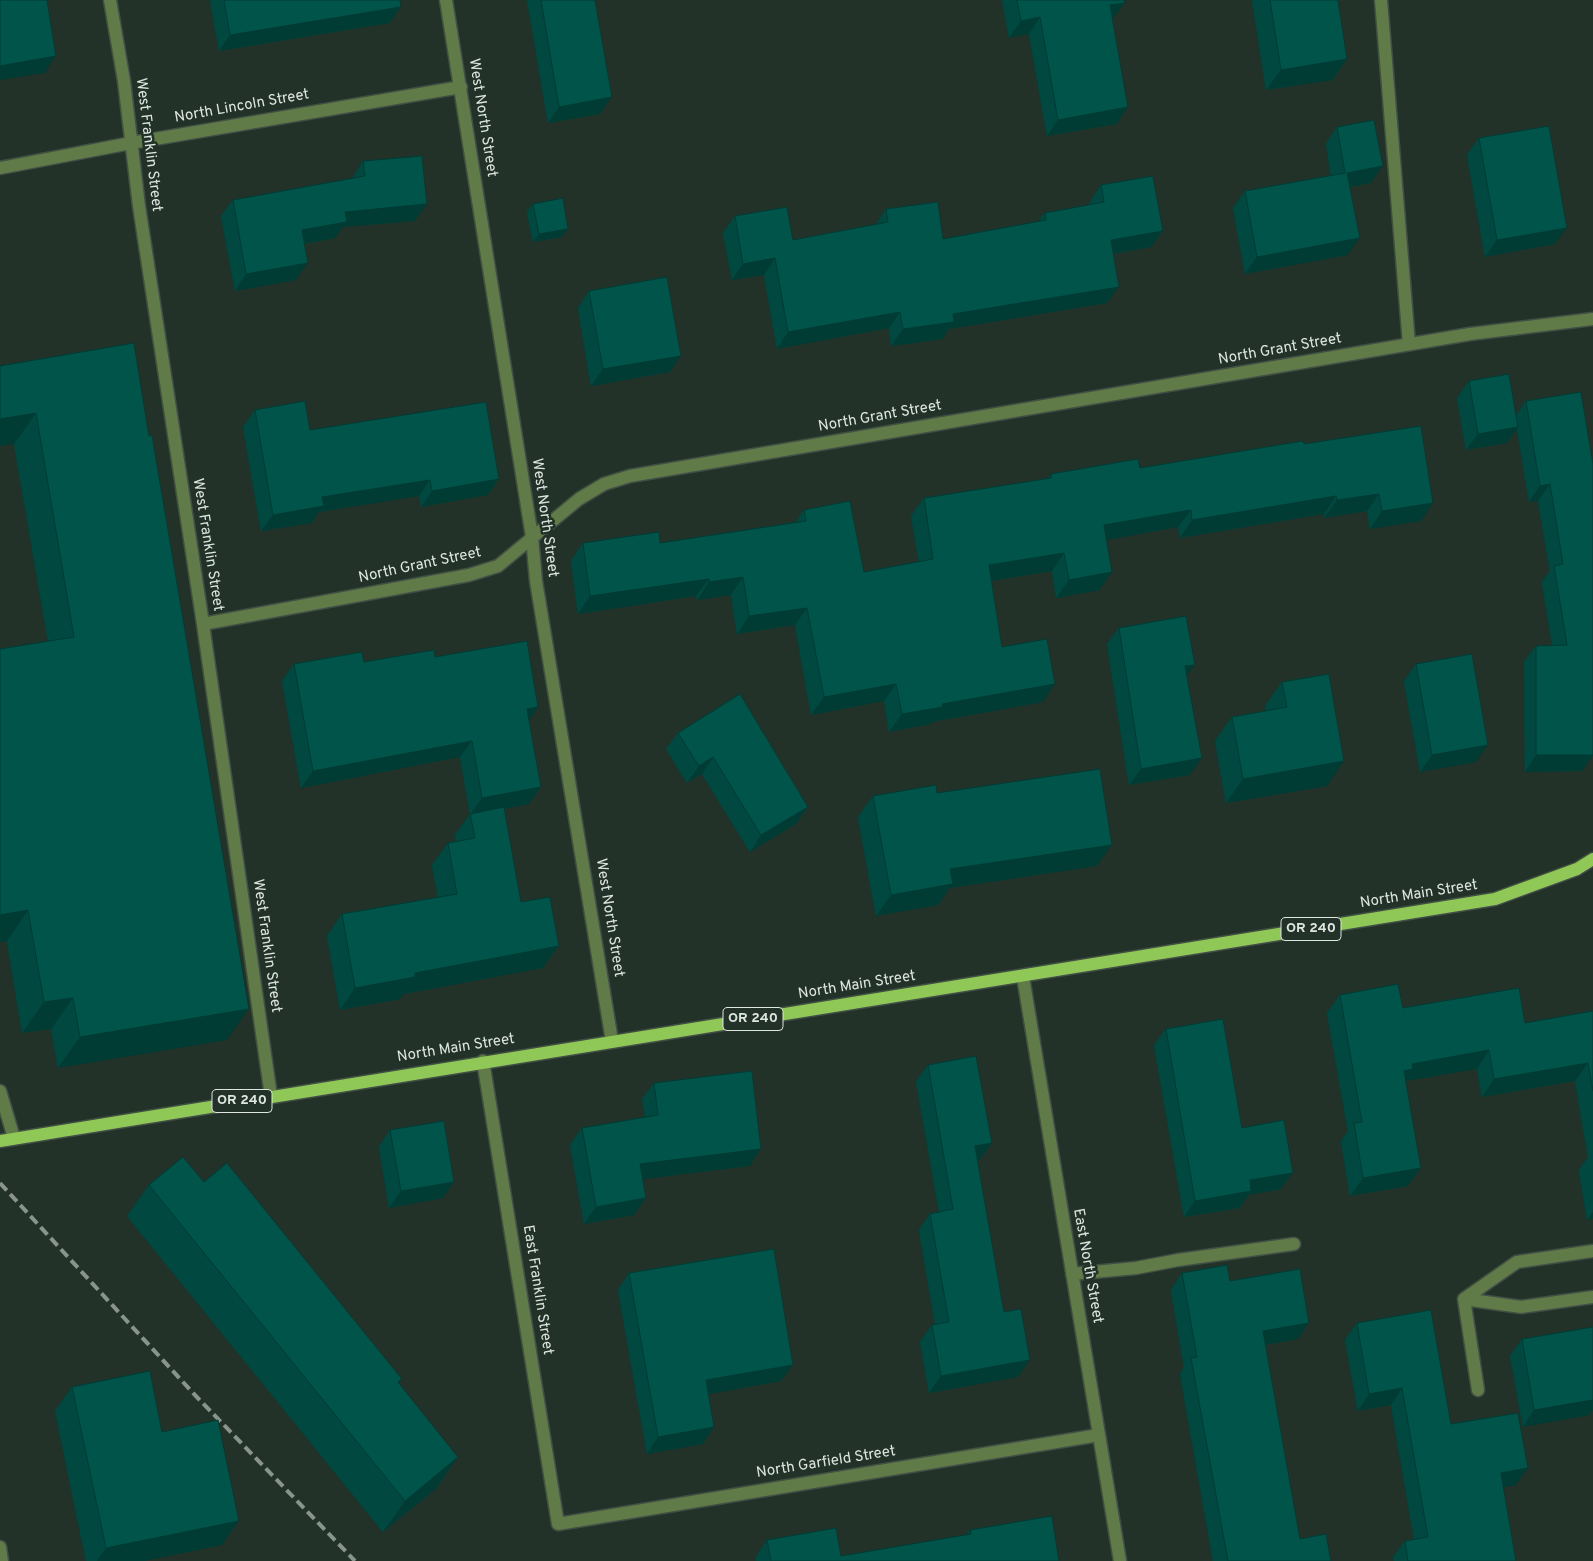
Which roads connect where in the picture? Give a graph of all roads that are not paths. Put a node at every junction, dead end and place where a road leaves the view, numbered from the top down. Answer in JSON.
{"nodes":[{"id":1,"x":110,"y":0,"type":"edge"},
{"id":2,"x":446,"y":0,"type":"edge"},
{"id":3,"x":1381,"y":0,"type":"edge"},
{"id":4,"x":461,"y":87,"type":"junction"},
{"id":5,"x":131,"y":143,"type":"junction"},
{"id":6,"x":0,"y":168,"type":"edge"},
{"id":7,"x":1593,"y":319,"type":"edge"},
{"id":8,"x":1409,"y":344,"type":"junction"},
{"id":9,"x":532,"y":537,"type":"junction"},
{"id":10,"x":203,"y":624,"type":"junction"},
{"id":11,"x":1593,"y":859,"type":"edge"},
{"id":12,"x":1023,"y":977,"type":"junction"},
{"id":13,"x":612,"y":1041,"type":"junction"},
{"id":14,"x":483,"y":1061,"type":"junction"},
{"id":15,"x":0,"y":1091,"type":"edge"},
{"id":16,"x":271,"y":1096,"type":"junction"},
{"id":17,"x":14,"y":1138,"type":"junction"},
{"id":18,"x":0,"y":1141,"type":"edge"},
{"id":19,"x":1294,"y":1244,"type":"dead end"},
{"id":20,"x":1593,"y":1251,"type":"edge"},
{"id":21,"x":1072,"y":1274,"type":"junction"},
{"id":22,"x":1593,"y":1298,"type":"edge"},
{"id":23,"x":1464,"y":1299,"type":"junction"},
{"id":24,"x":1478,"y":1390,"type":"dead end"},
{"id":25,"x":1099,"y":1435,"type":"junction"},
{"id":26,"x":558,"y":1524,"type":"joint"},
{"id":27,"x":0,"y":1547,"type":"edge"},
{"id":28,"x":2,"y":1561,"type":"edge"},
{"id":29,"x":1120,"y":1561,"type":"edge"}],
"edges":[{"from":1,"to":5,"type":"street","name":"West Franklin Street"},
{"from":2,"to":4,"type":"street","name":"West North Street"},
{"from":3,"to":8,"type":"street"},
{"from":4,"to":5,"type":"street","name":"North Lincoln Street"},
{"from":4,"to":9,"type":"street","name":"West North Street"},
{"from":5,"to":6,"type":"street","name":"North Lincoln Street"},
{"from":5,"to":10,"type":"street","name":"West Franklin Street"},
{"from":7,"to":8,"type":"street","name":"North Grant Street"},
{"from":8,"to":9,"type":"street","name":"North Grant Street"},
{"from":9,"to":10,"type":"street","name":"North Grant Street"},
{"from":9,"to":13,"type":"street","name":"West North Street"},
{"from":10,"to":16,"type":"street","name":"West Franklin Street"},
{"from":11,"to":12,"type":"main road","name":"North Main Street","number":"OR 240"},
{"from":12,"to":13,"type":"main road","name":"North Main Street","number":"OR 240"},
{"from":12,"to":21,"type":"street","name":"East North Street"},
{"from":13,"to":14,"type":"main road","name":"North Main Street","number":"OR 240"},
{"from":14,"to":16,"type":"main road","name":"North Main Street","number":"OR 240"},
{"from":14,"to":26,"type":"street","name":"East Franklin Street"},
{"from":15,"to":17,"type":"street"},
{"from":16,"to":17,"type":"main road","name":"North Main Street","number":"OR 240"},
{"from":17,"to":18,"type":"main road","name":"North Main Street","number":"OR 240"},
{"from":19,"to":21,"type":"street"},
{"from":20,"to":23,"type":"street"},
{"from":21,"to":25,"type":"street","name":"East North Street"},
{"from":22,"to":23,"type":"street"},
{"from":23,"to":24,"type":"street"},
{"from":25,"to":26,"type":"street","name":"North Garfield Street"},
{"from":25,"to":29,"type":"street","name":"East North Street"},
{"from":27,"to":28,"type":"street"}]}
